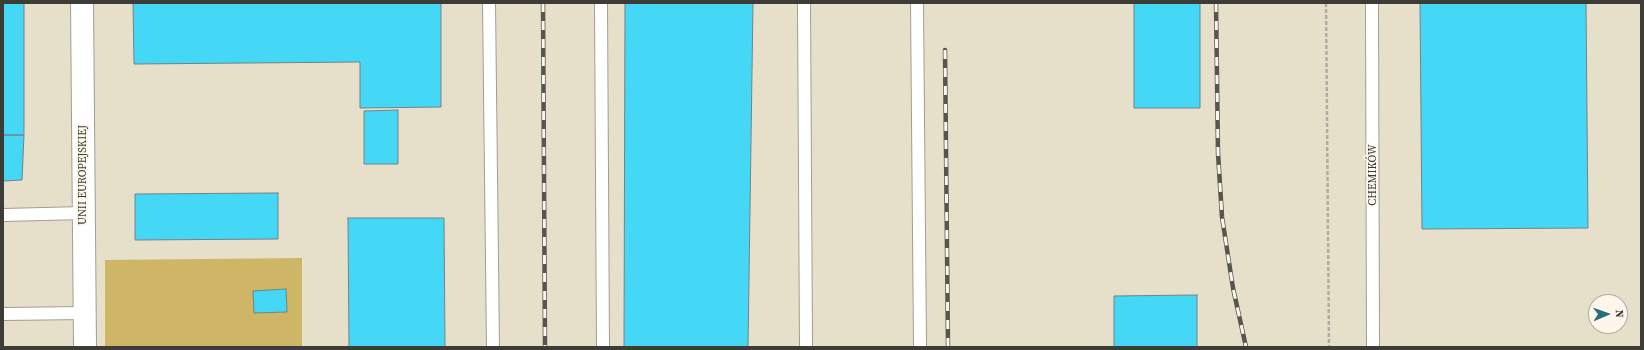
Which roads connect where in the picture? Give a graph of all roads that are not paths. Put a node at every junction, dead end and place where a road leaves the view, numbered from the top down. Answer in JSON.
{"nodes":[{"id":1,"x":82,"y":3,"type":"edge"},
{"id":2,"x":489,"y":3,"type":"edge"},
{"id":3,"x":601,"y":3,"type":"edge"},
{"id":4,"x":804,"y":3,"type":"edge"},
{"id":5,"x":918,"y":3,"type":"edge"},
{"id":6,"x":1372,"y":3,"type":"edge"},
{"id":7,"x":84,"y":213,"type":"junction"},
{"id":8,"x":3,"y":215,"type":"edge"},
{"id":9,"x":84,"y":313,"type":"junction"},
{"id":10,"x":3,"y":314,"type":"edge"},
{"id":11,"x":85,"y":347,"type":"edge"},
{"id":12,"x":493,"y":347,"type":"edge"},
{"id":13,"x":603,"y":347,"type":"edge"},
{"id":14,"x":806,"y":347,"type":"edge"},
{"id":15,"x":920,"y":347,"type":"edge"},
{"id":16,"x":1373,"y":347,"type":"edge"}],
"edges":[{"from":1,"to":7,"type":"street","name":"UNII EUROPEJSKIEJ"},
{"from":2,"to":12,"type":"lane"},
{"from":3,"to":13,"type":"lane"},
{"from":4,"to":14,"type":"lane"},
{"from":5,"to":15,"type":"lane"},
{"from":6,"to":16,"type":"lane","name":"CHEMIKÓW"},
{"from":7,"to":8,"type":"lane"},
{"from":7,"to":9,"type":"street","name":"UNII EUROPEJSKIEJ"},
{"from":9,"to":10,"type":"lane"},
{"from":9,"to":11,"type":"street","name":"UNII EUROPEJSKIEJ"}]}
